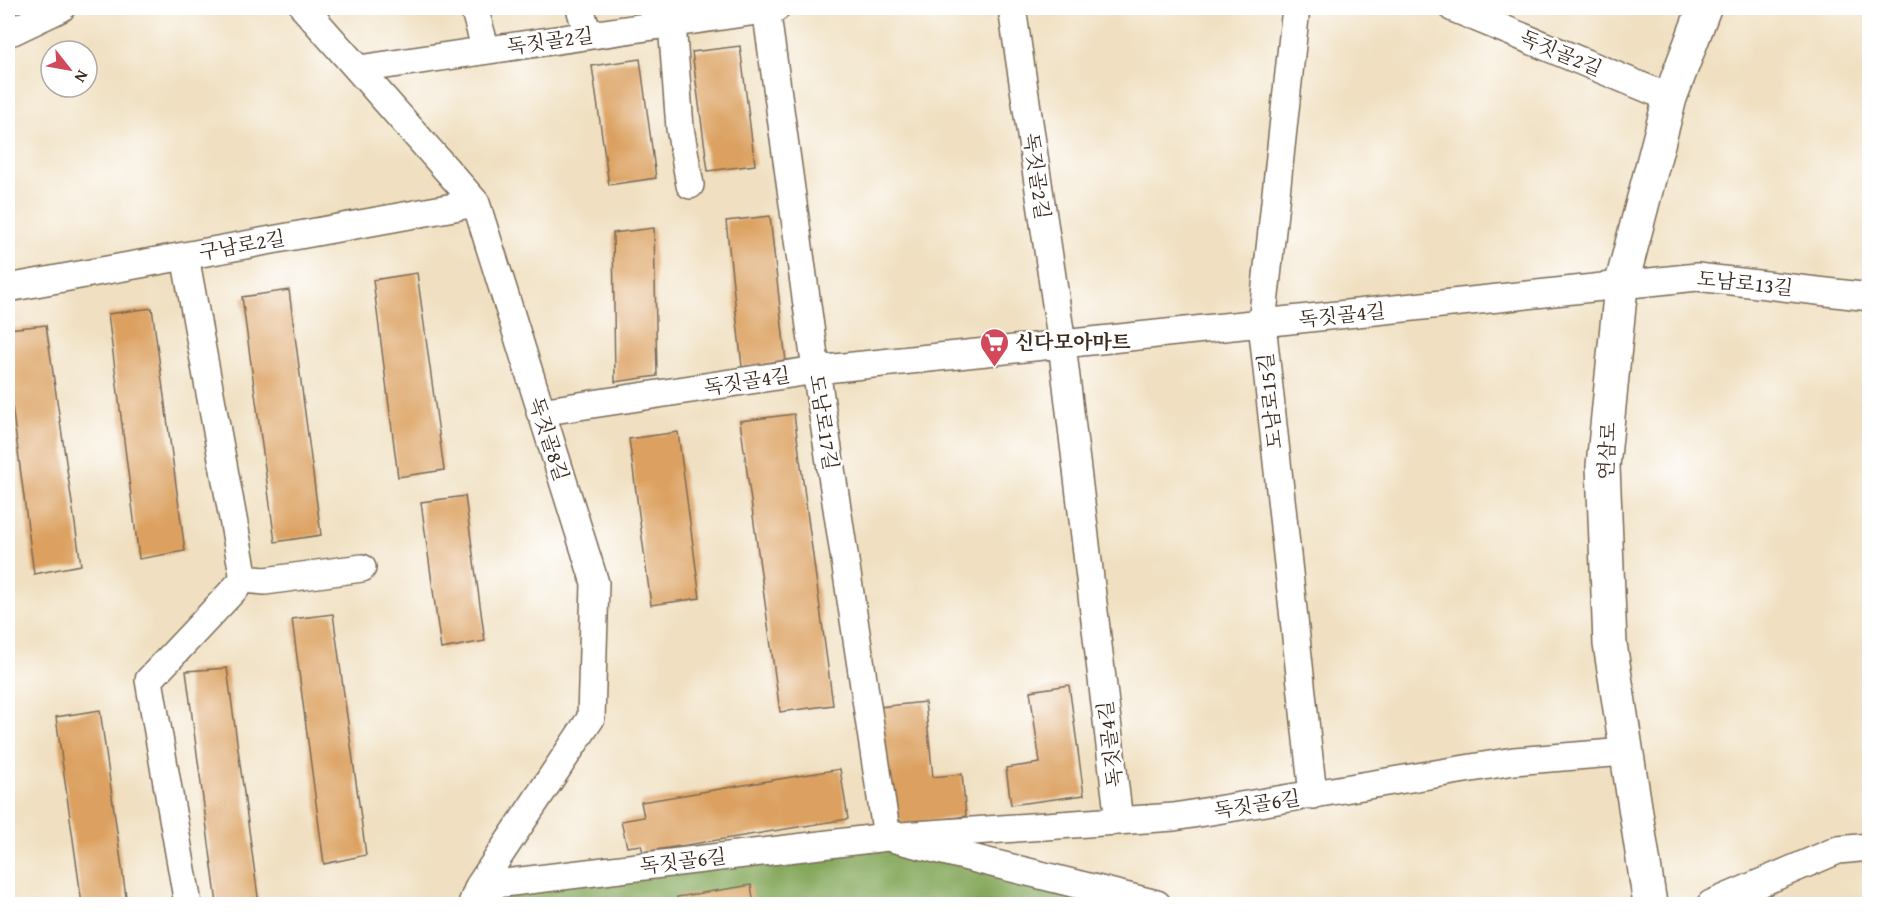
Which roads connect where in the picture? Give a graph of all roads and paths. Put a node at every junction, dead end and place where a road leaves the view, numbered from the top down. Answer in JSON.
{"nodes":[{"id":1,"x":61,"y":8,"type":"edge"},
{"id":2,"x":304,"y":8,"type":"edge"},
{"id":3,"x":474,"y":8,"type":"edge"},
{"id":4,"x":580,"y":8,"type":"edge"},
{"id":5,"x":770,"y":8,"type":"edge"},
{"id":6,"x":1012,"y":8,"type":"edge"},
{"id":7,"x":1296,"y":8,"type":"edge"},
{"id":8,"x":1453,"y":8,"type":"edge"},
{"id":9,"x":1704,"y":8,"type":"edge"},
{"id":10,"x":670,"y":15,"type":"edge"},
{"id":11,"x":8,"y":31,"type":"edge"},
{"id":12,"x":588,"y":35,"type":"junction"},
{"id":13,"x":486,"y":50,"type":"junction"},
{"id":14,"x":359,"y":69,"type":"junction"},
{"id":15,"x":1670,"y":98,"type":"junction"},
{"id":16,"x":690,"y":185,"type":"dead end"},
{"id":17,"x":476,"y":203,"type":"junction"},
{"id":18,"x":185,"y":256,"type":"junction"},
{"id":19,"x":1622,"y":286,"type":"junction"},
{"id":20,"x":8,"y":288,"type":"edge"},
{"id":21,"x":1869,"y":297,"type":"edge"},
{"id":22,"x":1262,"y":323,"type":"junction"},
{"id":23,"x":1062,"y":344,"type":"junction"},
{"id":24,"x":816,"y":370,"type":"junction"},
{"id":25,"x":540,"y":412,"type":"junction"},
{"id":26,"x":362,"y":568,"type":"dead end"},
{"id":27,"x":244,"y":579,"type":"junction"},
{"id":28,"x":1625,"y":753,"type":"junction"},
{"id":29,"x":1313,"y":795,"type":"junction"},
{"id":30,"x":1119,"y":821,"type":"junction"},
{"id":31,"x":887,"y":837,"type":"junction"},
{"id":32,"x":1869,"y":847,"type":"edge"},
{"id":33,"x":475,"y":895,"type":"edge"},
{"id":34,"x":188,"y":904,"type":"edge"},
{"id":35,"x":1156,"y":904,"type":"edge"},
{"id":36,"x":1650,"y":904,"type":"edge"},
{"id":37,"x":1711,"y":904,"type":"edge"}],
"edges":[{"from":1,"to":11,"type":"street"},
{"from":2,"to":14,"type":"street","name":"독짓골8길"},
{"from":3,"to":13,"type":"street"},
{"from":4,"to":12,"type":"street"},
{"from":5,"to":10,"type":"street","name":"독짓골2길"},
{"from":5,"to":24,"type":"street","name":"도남로17길"},
{"from":6,"to":23,"type":"street","name":"독짓골2길"},
{"from":7,"to":22,"type":"street","name":"도남로15길"},
{"from":8,"to":15,"type":"street","name":"독짓골2길"},
{"from":9,"to":15,"type":"main road","name":"연삼로"},
{"from":10,"to":12,"type":"street","name":"독짓골2길"},
{"from":10,"to":16,"type":"street"},
{"from":12,"to":13,"type":"street","name":"독짓골2길"},
{"from":13,"to":14,"type":"street","name":"독짓골2길"},
{"from":14,"to":17,"type":"street","name":"독짓골8길"},
{"from":15,"to":19,"type":"main road","name":"연삼로"},
{"from":17,"to":18,"type":"street","name":"구남로2길"},
{"from":17,"to":25,"type":"street","name":"독짓골8길"},
{"from":18,"to":20,"type":"street","name":"구남로2길"},
{"from":18,"to":27,"type":"street"},
{"from":19,"to":21,"type":"street","name":"도남로13길"},
{"from":19,"to":22,"type":"street","name":"독짓골4길"},
{"from":19,"to":28,"type":"main road","name":"연삼로"},
{"from":22,"to":23,"type":"street","name":"독짓골4길"},
{"from":22,"to":29,"type":"street","name":"도남로15길"},
{"from":23,"to":24,"type":"street","name":"독짓골4길"},
{"from":23,"to":30,"type":"street","name":"독짓골4길"},
{"from":24,"to":25,"type":"street","name":"독짓골4길"},
{"from":24,"to":31,"type":"street","name":"도남로17길"},
{"from":25,"to":33,"type":"street","name":"독짓골8길"},
{"from":26,"to":27,"type":"street"},
{"from":27,"to":34,"type":"street"},
{"from":28,"to":29,"type":"street","name":"독짓골6길"},
{"from":28,"to":36,"type":"main road","name":"연삼로"},
{"from":29,"to":30,"type":"street","name":"독짓골6길"},
{"from":30,"to":31,"type":"street","name":"독짓골6길"},
{"from":31,"to":33,"type":"street","name":"독짓골6길"},
{"from":31,"to":35,"type":"street","name":"독짓골6길"},
{"from":32,"to":37,"type":"street"}]}
